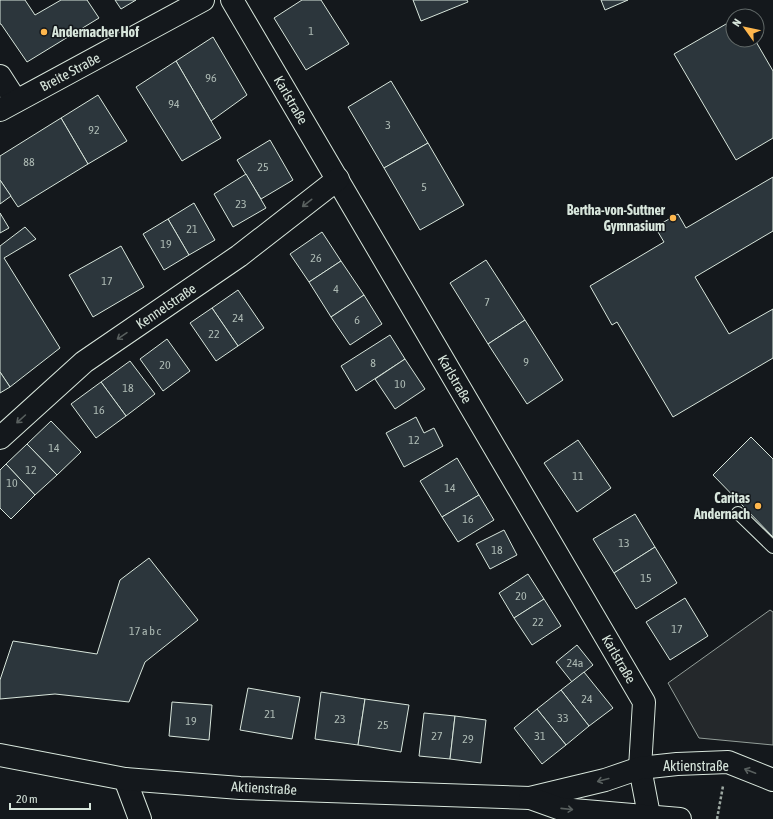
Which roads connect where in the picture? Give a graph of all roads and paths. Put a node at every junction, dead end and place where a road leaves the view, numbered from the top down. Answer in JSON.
{"nodes":[{"id":1,"x":203,"y":0,"type":"edge"},
{"id":2,"x":232,"y":0,"type":"edge"},
{"id":3,"x":0,"y":76,"type":"edge"},
{"id":4,"x":8,"y":106,"type":"edge"},
{"id":5,"x":338,"y":179,"type":"junction"},
{"id":6,"x":0,"y":438,"type":"edge"},
{"id":7,"x":738,"y":513,"type":"dead end"},
{"id":8,"x":773,"y":547,"type":"edge"},
{"id":9,"x":0,"y":755,"type":"edge"},
{"id":10,"x":728,"y":762,"type":"junction"},
{"id":11,"x":640,"y":768,"type":"junction"},
{"id":12,"x":125,"y":779,"type":"junction"},
{"id":13,"x":773,"y":780,"type":"edge"},
{"id":14,"x":530,"y":798,"type":"junction"},
{"id":15,"x":649,"y":816,"type":"junction"},
{"id":16,"x":140,"y":819,"type":"edge"},
{"id":17,"x":680,"y":819,"type":"edge"},
{"id":18,"x":717,"y":819,"type":"edge"}],
"edges":[{"from":1,"to":4,"type":"street","name":"Breite Straße"},
{"from":2,"to":5,"type":"street","name":"Karlstraße"},
{"from":3,"to":4,"type":"street"},
{"from":5,"to":6,"type":"street","name":"Kennelstraße","one_way":true},
{"from":5,"to":11,"type":"street","name":"Karlstraße"},
{"from":7,"to":8,"type":"lane"},
{"from":9,"to":12,"type":"street","name":"Aktienstraße"},
{"from":10,"to":11,"type":"street","name":"Aktienstraße"},
{"from":13,"to":10,"type":"street","name":"Aktienstraße","one_way":true},
{"from":10,"to":18,"type":"path"},
{"from":11,"to":14,"type":"street","name":"Aktienstraße","one_way":true},
{"from":11,"to":15,"type":"street"},
{"from":12,"to":14,"type":"street","name":"Aktienstraße"},
{"from":12,"to":16,"type":"street"},
{"from":14,"to":15,"type":"street","name":"Aktienstraße","one_way":true},
{"from":15,"to":17,"type":"street","name":"Aktienstraße"}]}
